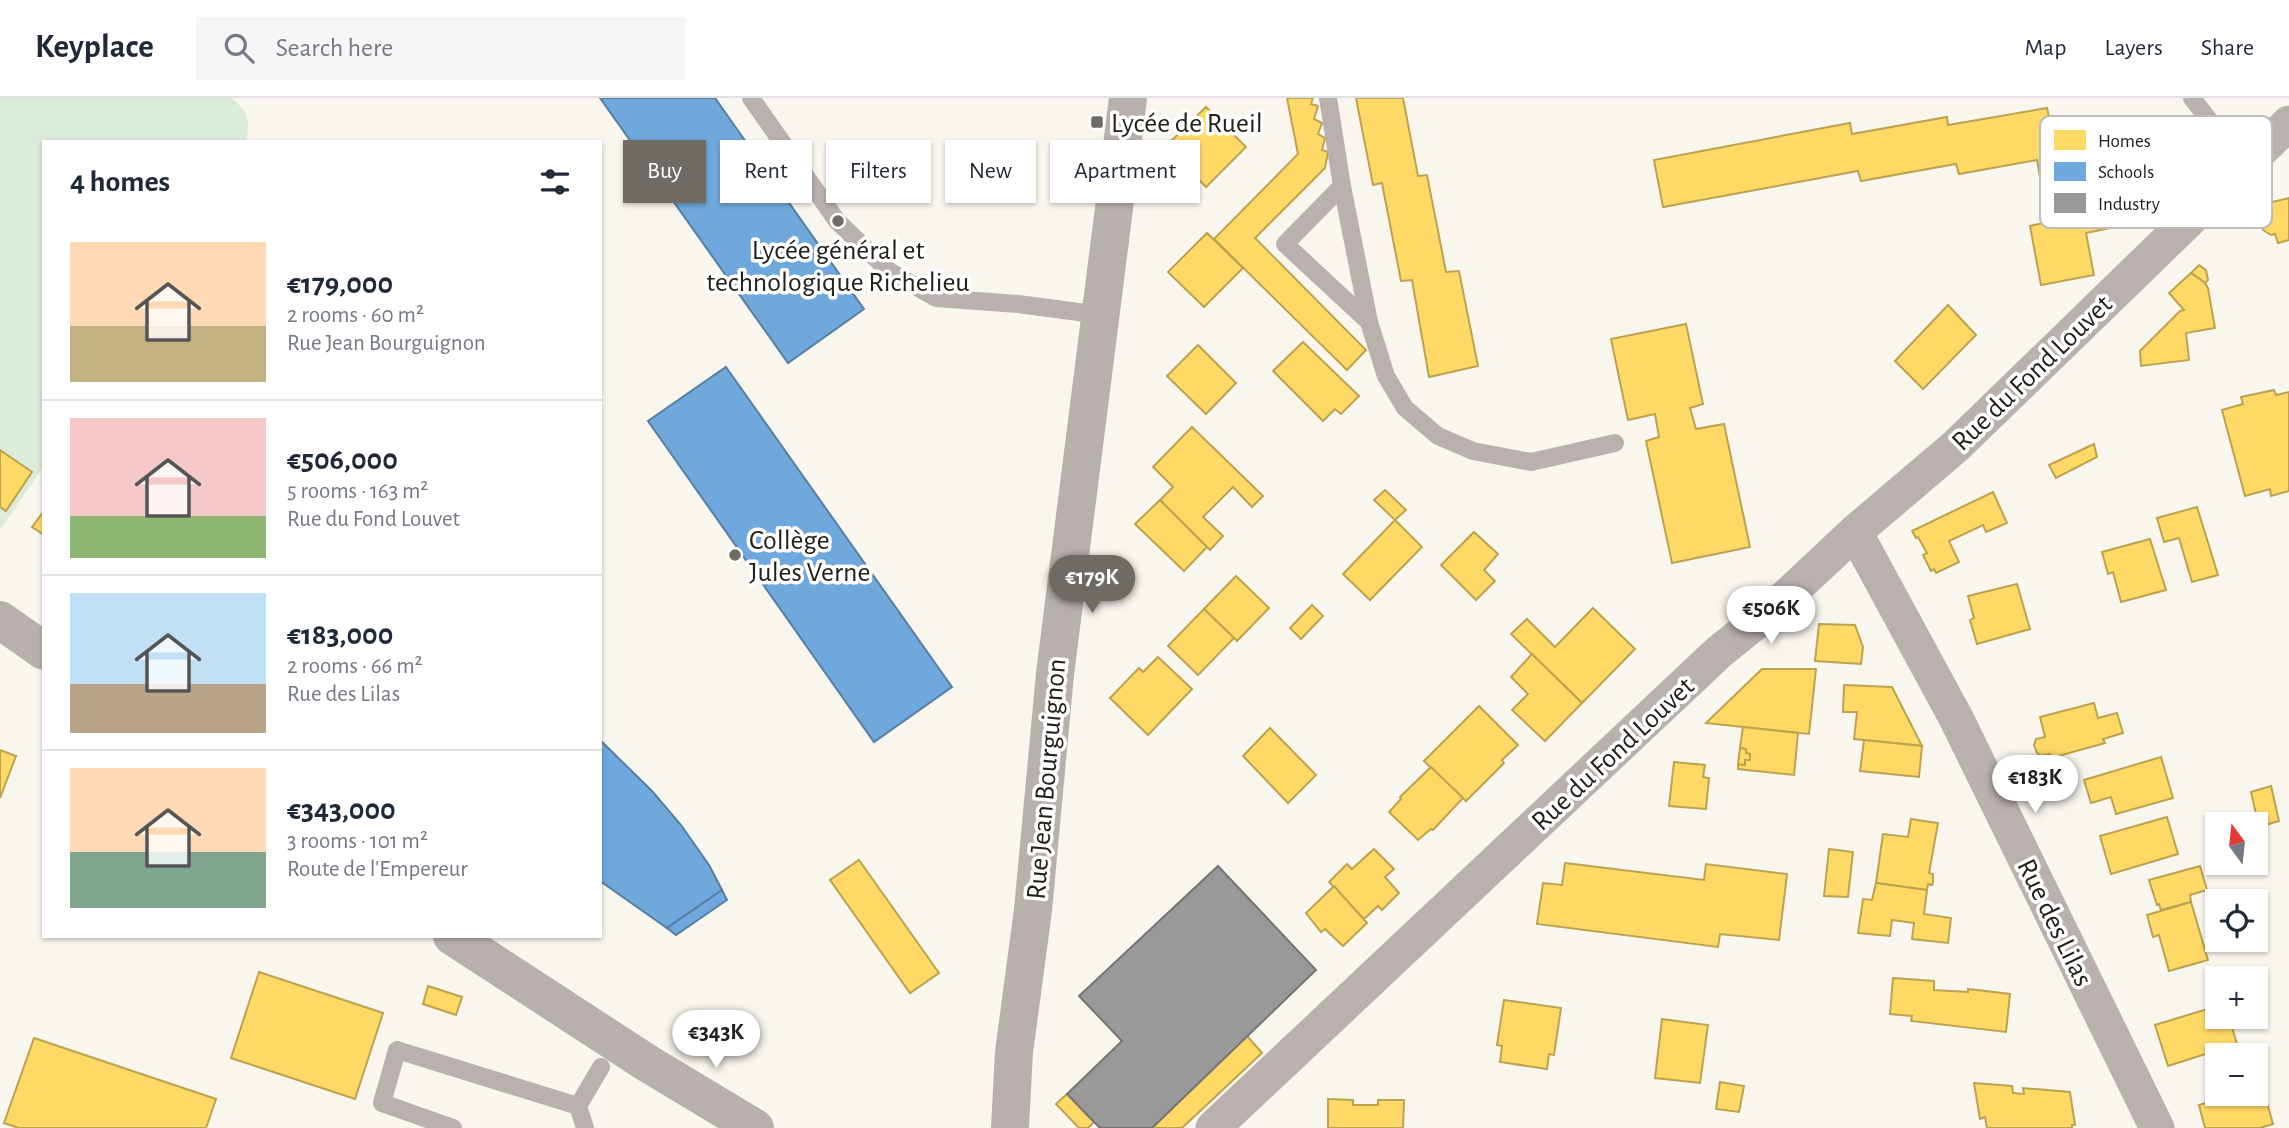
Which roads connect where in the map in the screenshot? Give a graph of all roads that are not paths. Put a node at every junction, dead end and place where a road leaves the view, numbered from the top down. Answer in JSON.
{"nodes":[{"id":1,"x":751,"y":98,"type":"edge"},
{"id":2,"x":1128,"y":98,"type":"edge"},
{"id":3,"x":1328,"y":98,"type":"edge"},
{"id":4,"x":2192,"y":98,"type":"edge"},
{"id":5,"x":2206,"y":116,"type":"edge"},
{"id":6,"x":2289,"y":122,"type":"edge"},
{"id":7,"x":2272,"y":138,"type":"edge"},
{"id":8,"x":1342,"y":186,"type":"junction"},
{"id":9,"x":2179,"y":228,"type":"edge"},
{"id":10,"x":1101,"y":315,"type":"junction"},
{"id":11,"x":1368,"y":322,"type":"junction"},
{"id":12,"x":1615,"y":443,"type":"dead end"},
{"id":13,"x":1855,"y":533,"type":"junction"},
{"id":14,"x":0,"y":620,"type":"edge"},
{"id":15,"x":42,"y":649,"type":"edge"},
{"id":16,"x":456,"y":938,"type":"edge"},
{"id":17,"x":647,"y":1062,"type":"junction"},
{"id":18,"x":601,"y":1067,"type":"dead end"},
{"id":19,"x":578,"y":1106,"type":"junction"},
{"id":20,"x":453,"y":1128,"type":"edge"},
{"id":21,"x":585,"y":1128,"type":"edge"},
{"id":22,"x":726,"y":1128,"type":"edge"},
{"id":23,"x":755,"y":1128,"type":"edge"},
{"id":24,"x":1010,"y":1128,"type":"edge"},
{"id":25,"x":1213,"y":1128,"type":"edge"},
{"id":26,"x":2157,"y":1128,"type":"edge"}],
"edges":[{"from":1,"to":10,"type":"lane"},
{"from":2,"to":10,"type":"street","name":"Rue Jean Bourguignon"},
{"from":3,"to":8,"type":"lane"},
{"from":4,"to":5,"type":"lane"},
{"from":6,"to":7,"type":"street","name":"Rue du Fond Louvet"},
{"from":8,"to":11,"type":"lane"},
{"from":8,"to":11,"type":"lane"},
{"from":9,"to":13,"type":"street","name":"Rue du Fond Louvet"},
{"from":10,"to":24,"type":"street","name":"Rue Jean Bourguignon"},
{"from":11,"to":12,"type":"lane"},
{"from":13,"to":25,"type":"street","name":"Rue du Fond Louvet"},
{"from":13,"to":26,"type":"street","name":"Rue des Lilas"},
{"from":14,"to":15,"type":"street"},
{"from":16,"to":17,"type":"street"},
{"from":17,"to":22,"type":"street"},
{"from":17,"to":23,"type":"street"},
{"from":18,"to":19,"type":"lane"},
{"from":19,"to":20,"type":"lane"},
{"from":19,"to":21,"type":"lane"}]}
